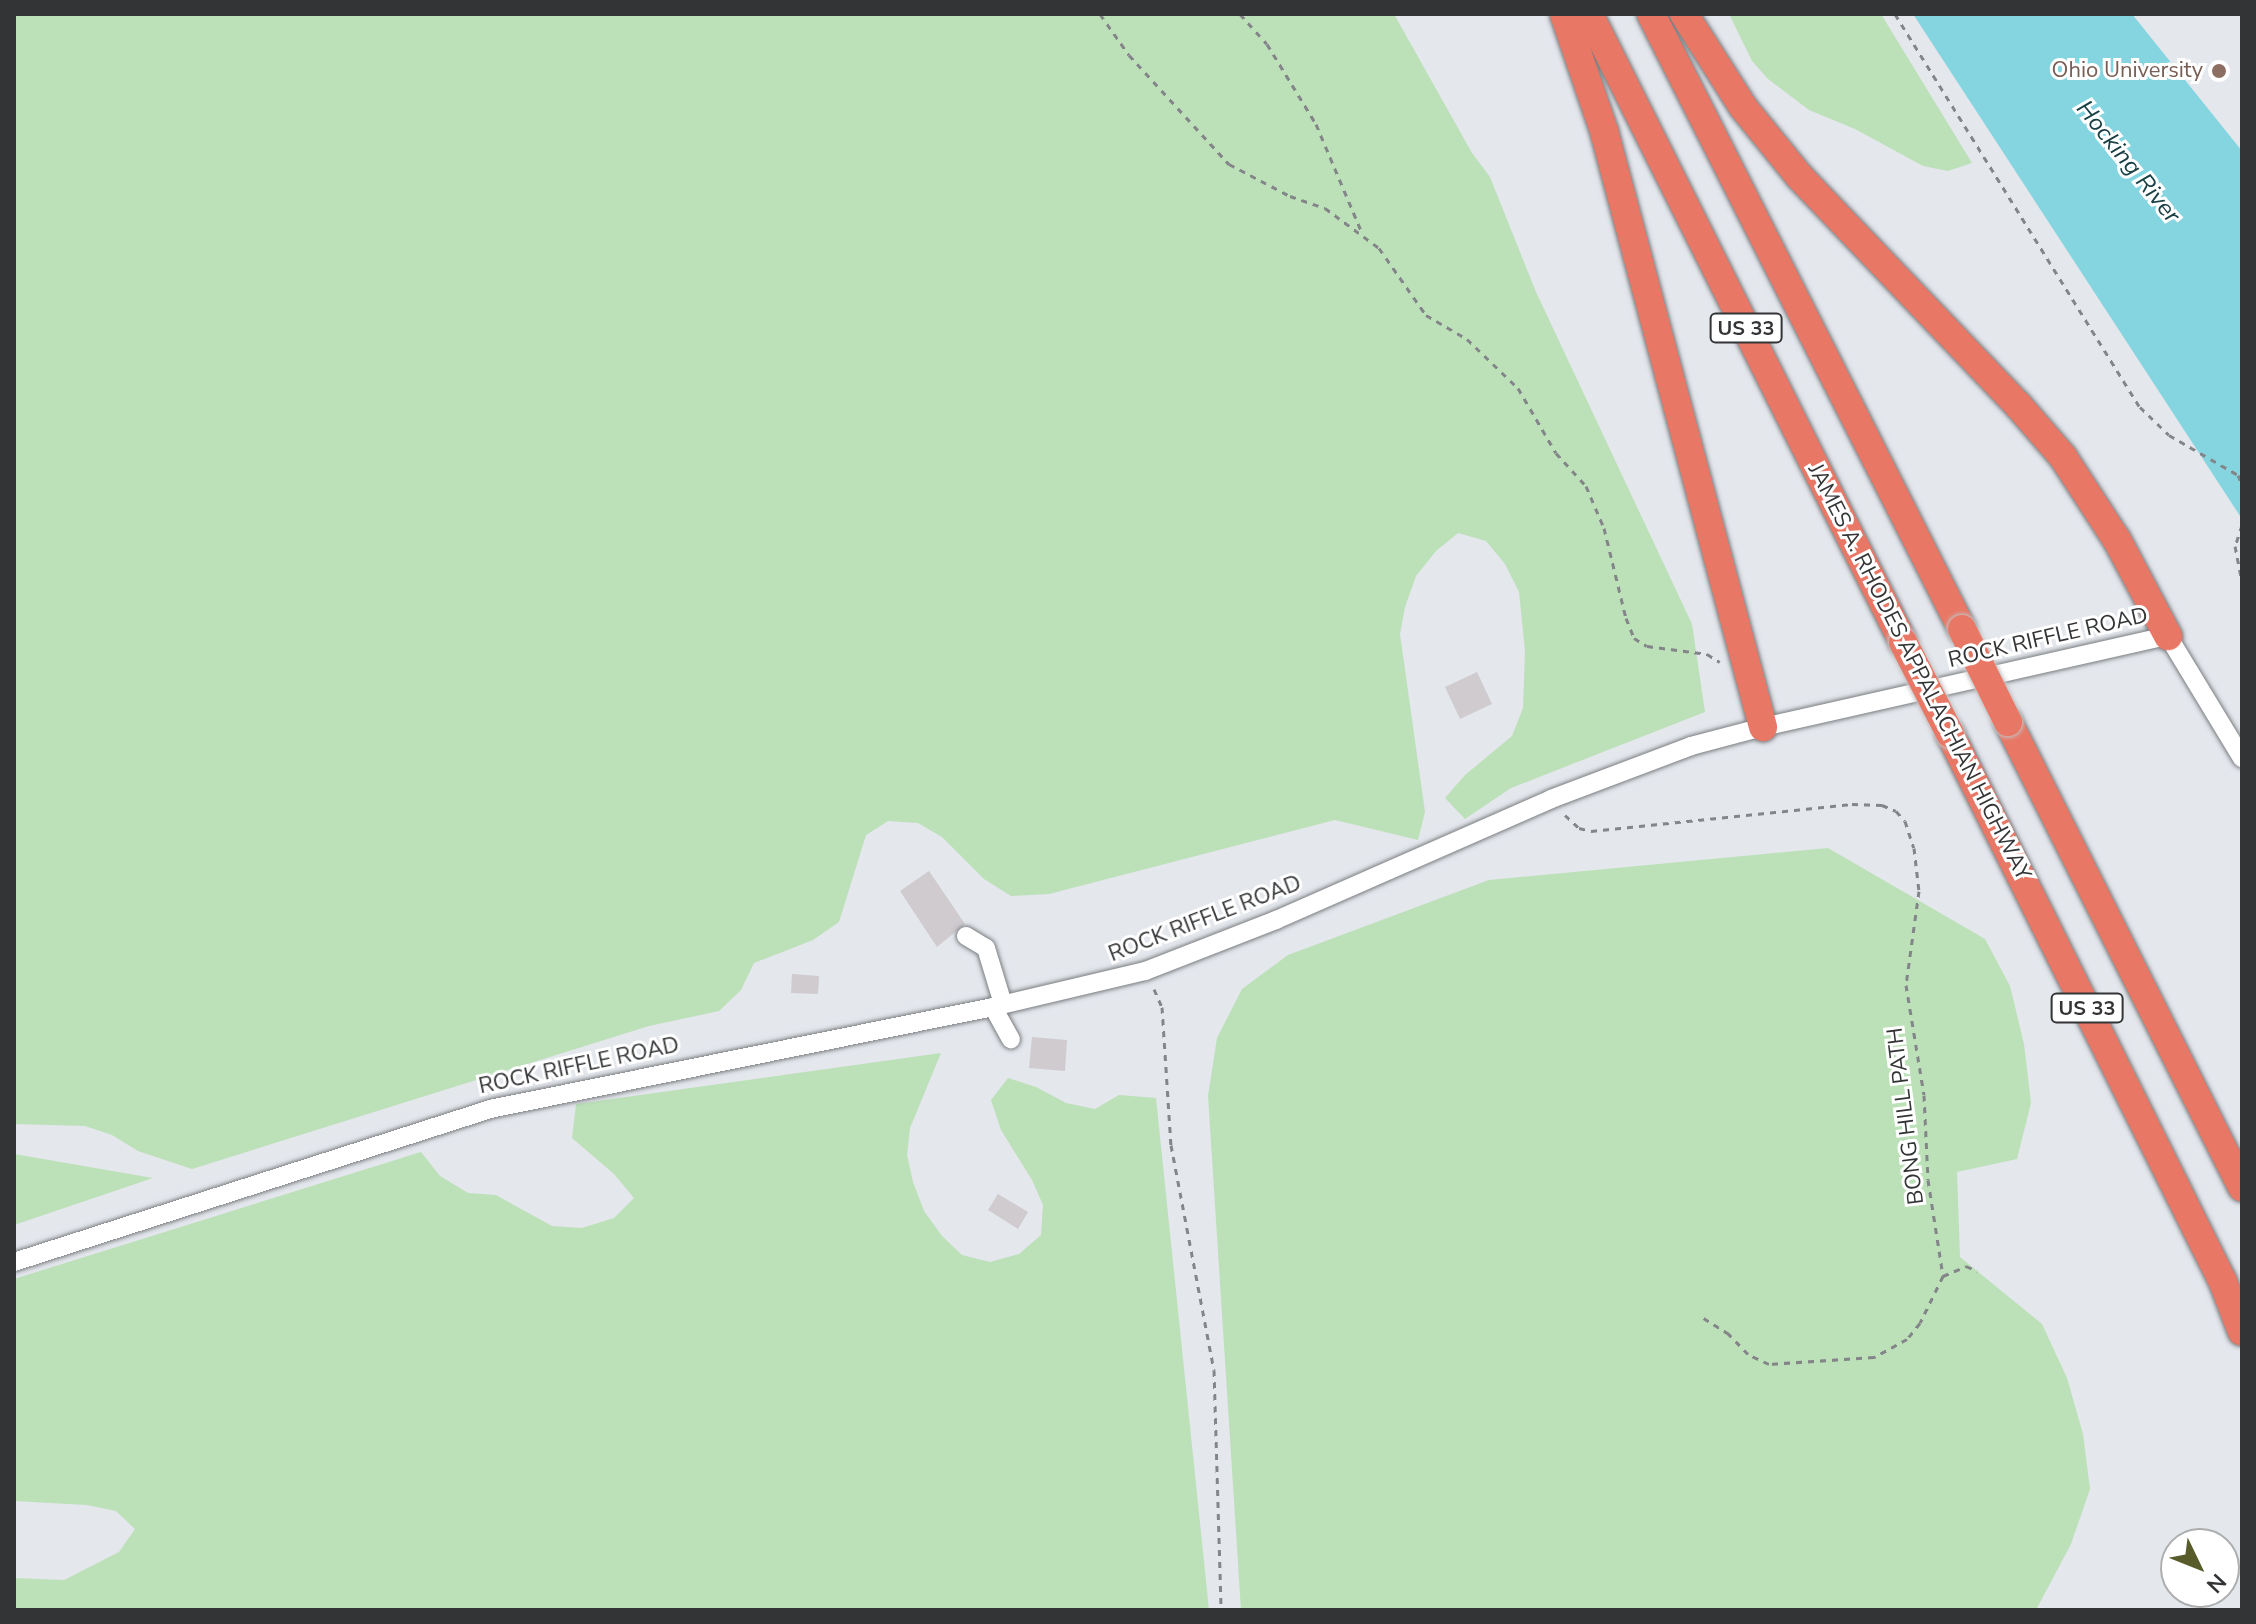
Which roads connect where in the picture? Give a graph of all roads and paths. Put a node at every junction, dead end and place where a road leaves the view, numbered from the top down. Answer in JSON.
{"nodes":[{"id":1,"x":1100,"y":14,"type":"edge"},
{"id":2,"x":1240,"y":14,"type":"edge"},
{"id":3,"x":1564,"y":14,"type":"edge"},
{"id":4,"x":1589,"y":14,"type":"edge"},
{"id":5,"x":1651,"y":14,"type":"edge"},
{"id":6,"x":1684,"y":14,"type":"edge"},
{"id":7,"x":1895,"y":14,"type":"edge"},
{"id":8,"x":1364,"y":236,"type":"junction"},
{"id":9,"x":2242,"y":485,"type":"edge"},
{"id":10,"x":2242,"y":525,"type":"edge"},
{"id":11,"x":2242,"y":583,"type":"edge"},
{"id":12,"x":2168,"y":636,"type":"junction"},
{"id":13,"x":1726,"y":667,"type":"dead end"},
{"id":14,"x":1763,"y":727,"type":"junction"},
{"id":15,"x":2242,"y":758,"type":"edge"},
{"id":16,"x":1562,"y":811,"type":"dead end"},
{"id":17,"x":966,"y":936,"type":"dead end"},
{"id":18,"x":1145,"y":971,"type":"junction"},
{"id":19,"x":998,"y":1006,"type":"junction"},
{"id":20,"x":1011,"y":1039,"type":"dead end"},
{"id":21,"x":2242,"y":1187,"type":"edge"},
{"id":22,"x":14,"y":1262,"type":"edge"},
{"id":23,"x":1977,"y":1271,"type":"dead end"},
{"id":24,"x":1943,"y":1276,"type":"junction"},
{"id":25,"x":1702,"y":1317,"type":"dead end"},
{"id":26,"x":2242,"y":1332,"type":"edge"},
{"id":27,"x":1221,"y":1610,"type":"edge"}],
"edges":[{"from":1,"to":8,"type":"path"},
{"from":2,"to":8,"type":"path"},
{"from":3,"to":14,"type":"highway"},
{"from":4,"to":26,"type":"highway","name":"JAMES A. RHODES APPALACHIAN HIGHWAY","number":"US 33","bridge":true},
{"from":5,"to":21,"type":"highway","number":"US 33","bridge":true},
{"from":6,"to":12,"type":"highway"},
{"from":7,"to":9,"type":"path"},
{"from":8,"to":13,"type":"path"},
{"from":10,"to":11,"type":"path"},
{"from":12,"to":14,"type":"street","name":"ROCK RIFFLE ROAD"},
{"from":12,"to":15,"type":"street","name":"ROCK RIFFLE ROAD"},
{"from":14,"to":18,"type":"street","name":"ROCK RIFFLE ROAD"},
{"from":16,"to":24,"type":"path","name":"BONG HILL PATH"},
{"from":17,"to":19,"type":"street"},
{"from":18,"to":19,"type":"street","name":"ROCK RIFFLE ROAD"},
{"from":18,"to":27,"type":"path"},
{"from":19,"to":20,"type":"street"},
{"from":19,"to":22,"type":"street","name":"ROCK RIFFLE ROAD"},
{"from":23,"to":24,"type":"path"},
{"from":24,"to":25,"type":"path"}]}
